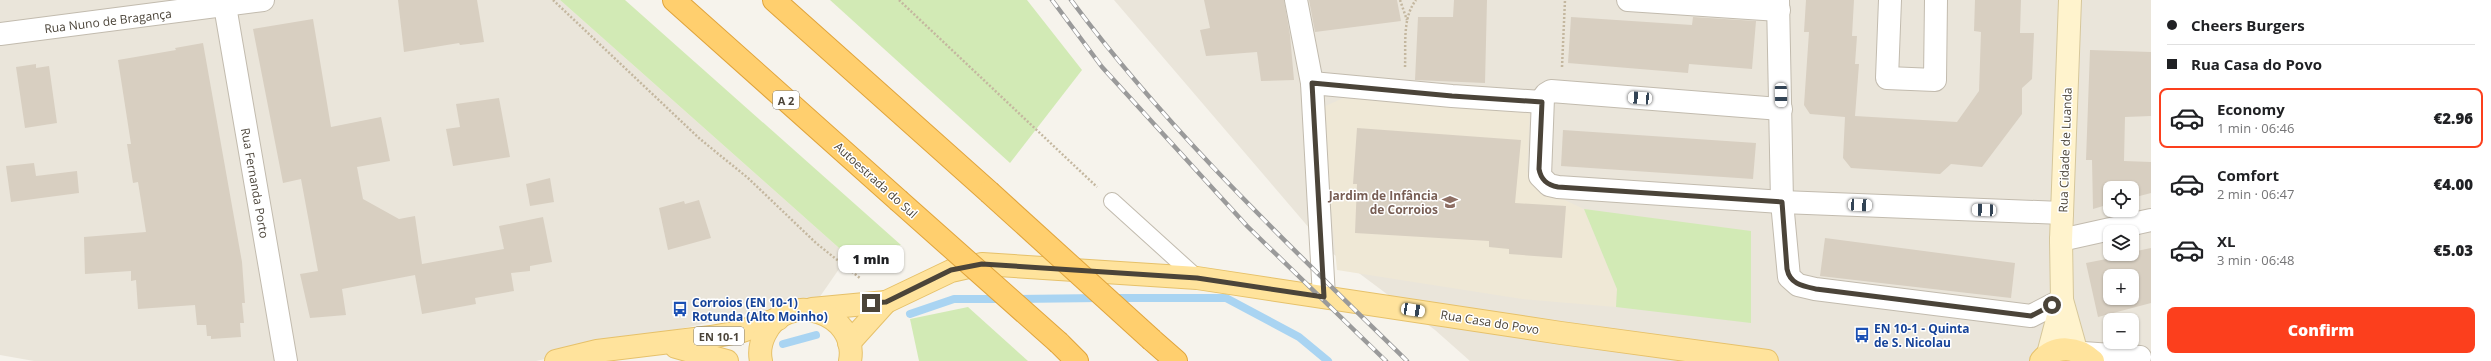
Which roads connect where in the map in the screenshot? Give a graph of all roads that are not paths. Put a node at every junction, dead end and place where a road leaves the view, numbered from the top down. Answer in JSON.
{"nodes":[{"id":1,"x":263,"y":0,"type":"edge"},
{"id":2,"x":674,"y":0,"type":"edge"},
{"id":3,"x":774,"y":0,"type":"edge"},
{"id":4,"x":1296,"y":0,"type":"edge"},
{"id":5,"x":1628,"y":0,"type":"edge"},
{"id":6,"x":1890,"y":0,"type":"edge"},
{"id":7,"x":1936,"y":0,"type":"edge"},
{"id":8,"x":2070,"y":0,"type":"edge"},
{"id":9,"x":1779,"y":5,"type":"edge"},
{"id":10,"x":225,"y":6,"type":"junction"},
{"id":11,"x":0,"y":34,"type":"edge"},
{"id":12,"x":1312,"y":83,"type":"junction"},
{"id":13,"x":1552,"y":97,"type":"junction"},
{"id":14,"x":1781,"y":109,"type":"junction"},
{"id":15,"x":1112,"y":201,"type":"road end"},
{"id":16,"x":1782,"y":202,"type":"junction"},
{"id":17,"x":2062,"y":213,"type":"junction"},
{"id":18,"x":2151,"y":220,"type":"edge"},
{"id":19,"x":2061,"y":240,"type":"junction"},
{"id":20,"x":1197,"y":278,"type":"junction"},
{"id":21,"x":1324,"y":297,"type":"junction"},
{"id":22,"x":2062,"y":300,"type":"junction"},
{"id":23,"x":886,"y":302,"type":"junction"},
{"id":24,"x":810,"y":309,"type":"junction"},
{"id":25,"x":778,"y":319,"type":"junction"},
{"id":26,"x":658,"y":343,"type":"junction"},
{"id":27,"x":2084,"y":355,"type":"edge"},
{"id":28,"x":850,"y":356,"type":"edge"},
{"id":29,"x":2045,"y":358,"type":"edge"},
{"id":30,"x":2142,"y":358,"type":"edge"},
{"id":31,"x":286,"y":361,"type":"edge"},
{"id":32,"x":556,"y":361,"type":"edge"},
{"id":33,"x":727,"y":361,"type":"edge"},
{"id":34,"x":761,"y":361,"type":"edge"},
{"id":35,"x":1077,"y":361,"type":"edge"},
{"id":36,"x":1176,"y":361,"type":"edge"},
{"id":37,"x":1767,"y":361,"type":"edge"}],
"edges":[{"from":1,"to":10,"type":"street","name":"Rua Nuno de Bragança"},
{"from":2,"to":35,"type":"highway","name":"Autoestrada do Sul","number":"A 2","bridge":true},
{"from":3,"to":36,"type":"highway","bridge":true},
{"from":4,"to":12,"type":"street"},
{"from":5,"to":9,"type":"street"},
{"from":6,"to":7,"type":"street"},
{"from":8,"to":17,"type":"main road","name":"Rua Cidade de Luanda"},
{"from":9,"to":14,"type":"street"},
{"from":10,"to":11,"type":"street","name":"Rua Nuno de Bragança"},
{"from":10,"to":31,"type":"street","name":"Rua Fernanda Porto"},
{"from":12,"to":13,"type":"street"},
{"from":12,"to":21,"type":"street"},
{"from":13,"to":14,"type":"street"},
{"from":13,"to":16,"type":"street"},
{"from":14,"to":16,"type":"street"},
{"from":15,"to":20,"type":"lane"},
{"from":16,"to":17,"type":"street"},
{"from":16,"to":22,"type":"street"},
{"from":17,"to":19,"type":"main road","name":"Rua Cidade de Luanda"},
{"from":18,"to":19,"type":"street"},
{"from":19,"to":22,"type":"main road","name":"Rua Cidade de Luanda"},
{"from":20,"to":21,"type":"main road","name":"Rua Casa do Povo","number":"EN 10-1"},
{"from":20,"to":23,"type":"main road","name":"Rua Casa do Povo","number":"EN 10-1"},
{"from":21,"to":37,"type":"main road","name":"Rua Casa do Povo","number":"EN 10-1"},
{"from":22,"to":27,"type":"main road","name":"Rua Cidade de Luanda"},
{"from":22,"to":29,"type":"main road","name":"Rua Cidade de Luanda"},
{"from":23,"to":24,"type":"main road","name":"Rua Casa do Povo","number":"EN 10-1"},
{"from":23,"to":28,"type":"main road","name":"Rua Casa do Povo","number":"EN 10-1"},
{"from":24,"to":25,"type":"main road","number":"EN 10-1"},
{"from":24,"to":28,"type":"main road","number":"EN 10-1"},
{"from":25,"to":26,"type":"main road","number":"EN 10-1"},
{"from":25,"to":34,"type":"main road","number":"EN 10-1"},
{"from":26,"to":32,"type":"main road","number":"EN 10-1"},
{"from":26,"to":33,"type":"main road","number":"EN 10-1"},
{"from":27,"to":29,"type":"main road"},
{"from":27,"to":30,"type":"street"}]}
